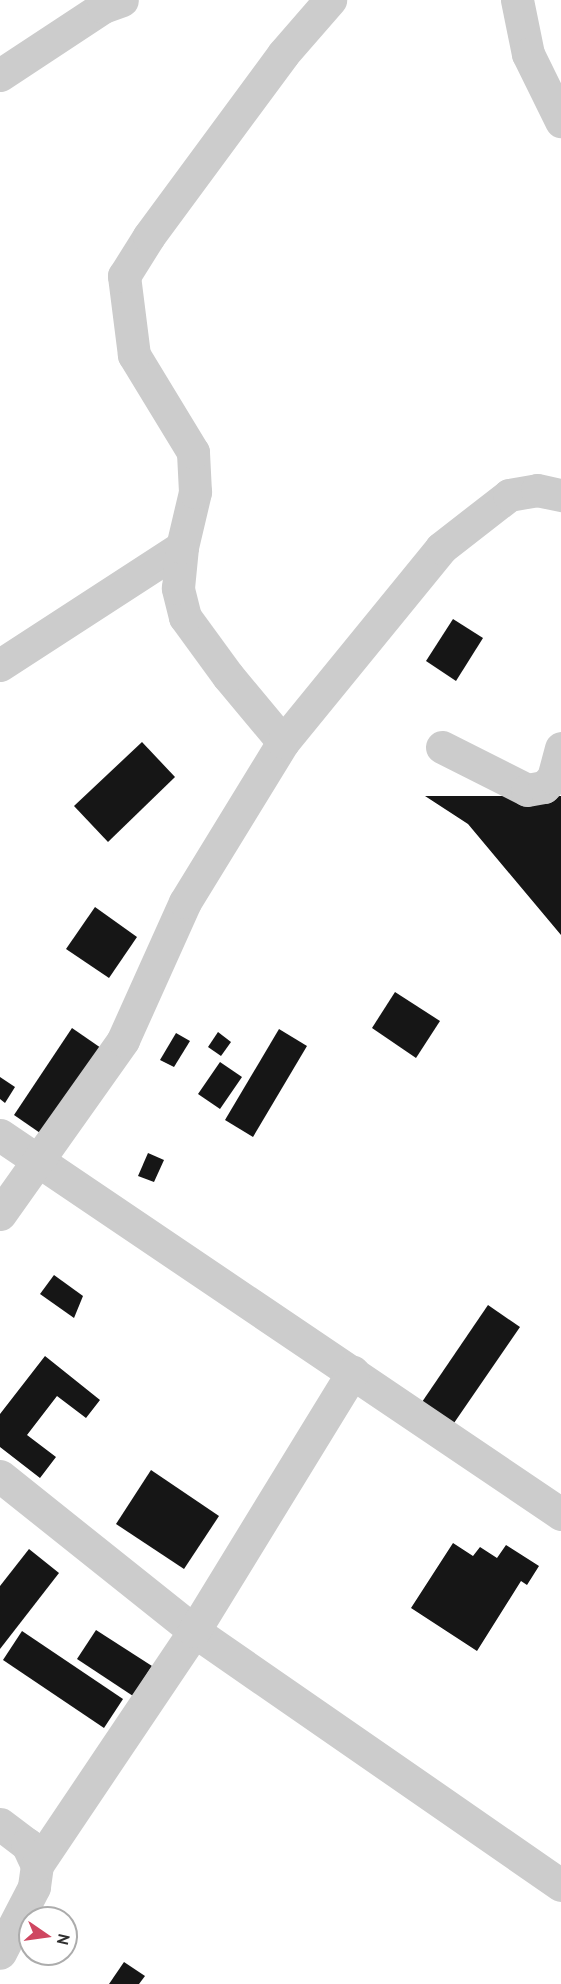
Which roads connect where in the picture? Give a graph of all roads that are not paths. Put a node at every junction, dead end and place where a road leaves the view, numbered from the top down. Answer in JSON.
{"nodes":[{"id":1,"x":122,"y":0,"type":"edge"},
{"id":2,"x":330,"y":0,"type":"edge"},
{"id":3,"x":517,"y":0,"type":"edge"},
{"id":4,"x":0,"y":75,"type":"edge"},
{"id":5,"x":561,"y":121,"type":"edge"},
{"id":6,"x":561,"y":495,"type":"edge"},
{"id":7,"x":182,"y":547,"type":"junction"},
{"id":8,"x":0,"y":665,"type":"edge"},
{"id":9,"x":283,"y":742,"type":"junction"},
{"id":10,"x":442,"y":747,"type":"dead end"},
{"id":11,"x":561,"y":748,"type":"edge"},
{"id":12,"x":0,"y":1135,"type":"edge"},
{"id":13,"x":37,"y":1160,"type":"junction"},
{"id":14,"x":0,"y":1214,"type":"edge"},
{"id":15,"x":353,"y":1372,"type":"junction"},
{"id":16,"x":0,"y":1476,"type":"edge"},
{"id":17,"x":561,"y":1514,"type":"edge"},
{"id":18,"x":194,"y":1632,"type":"junction"},
{"id":19,"x":0,"y":1824,"type":"edge"},
{"id":20,"x":38,"y":1865,"type":"junction"},
{"id":21,"x":561,"y":1885,"type":"edge"},
{"id":22,"x":0,"y":1953,"type":"edge"}],
"edges":[{"from":1,"to":4,"type":"street"},
{"from":2,"to":7,"type":"street"},
{"from":3,"to":5,"type":"street"},
{"from":6,"to":9,"type":"street"},
{"from":7,"to":8,"type":"street"},
{"from":7,"to":9,"type":"street"},
{"from":9,"to":13,"type":"street"},
{"from":10,"to":11,"type":"street"},
{"from":12,"to":13,"type":"street"},
{"from":13,"to":14,"type":"street"},
{"from":13,"to":15,"type":"street"},
{"from":15,"to":17,"type":"street"},
{"from":15,"to":18,"type":"street"},
{"from":16,"to":18,"type":"street"},
{"from":18,"to":20,"type":"street"},
{"from":18,"to":21,"type":"street"},
{"from":19,"to":20,"type":"street"},
{"from":20,"to":22,"type":"street"}]}
